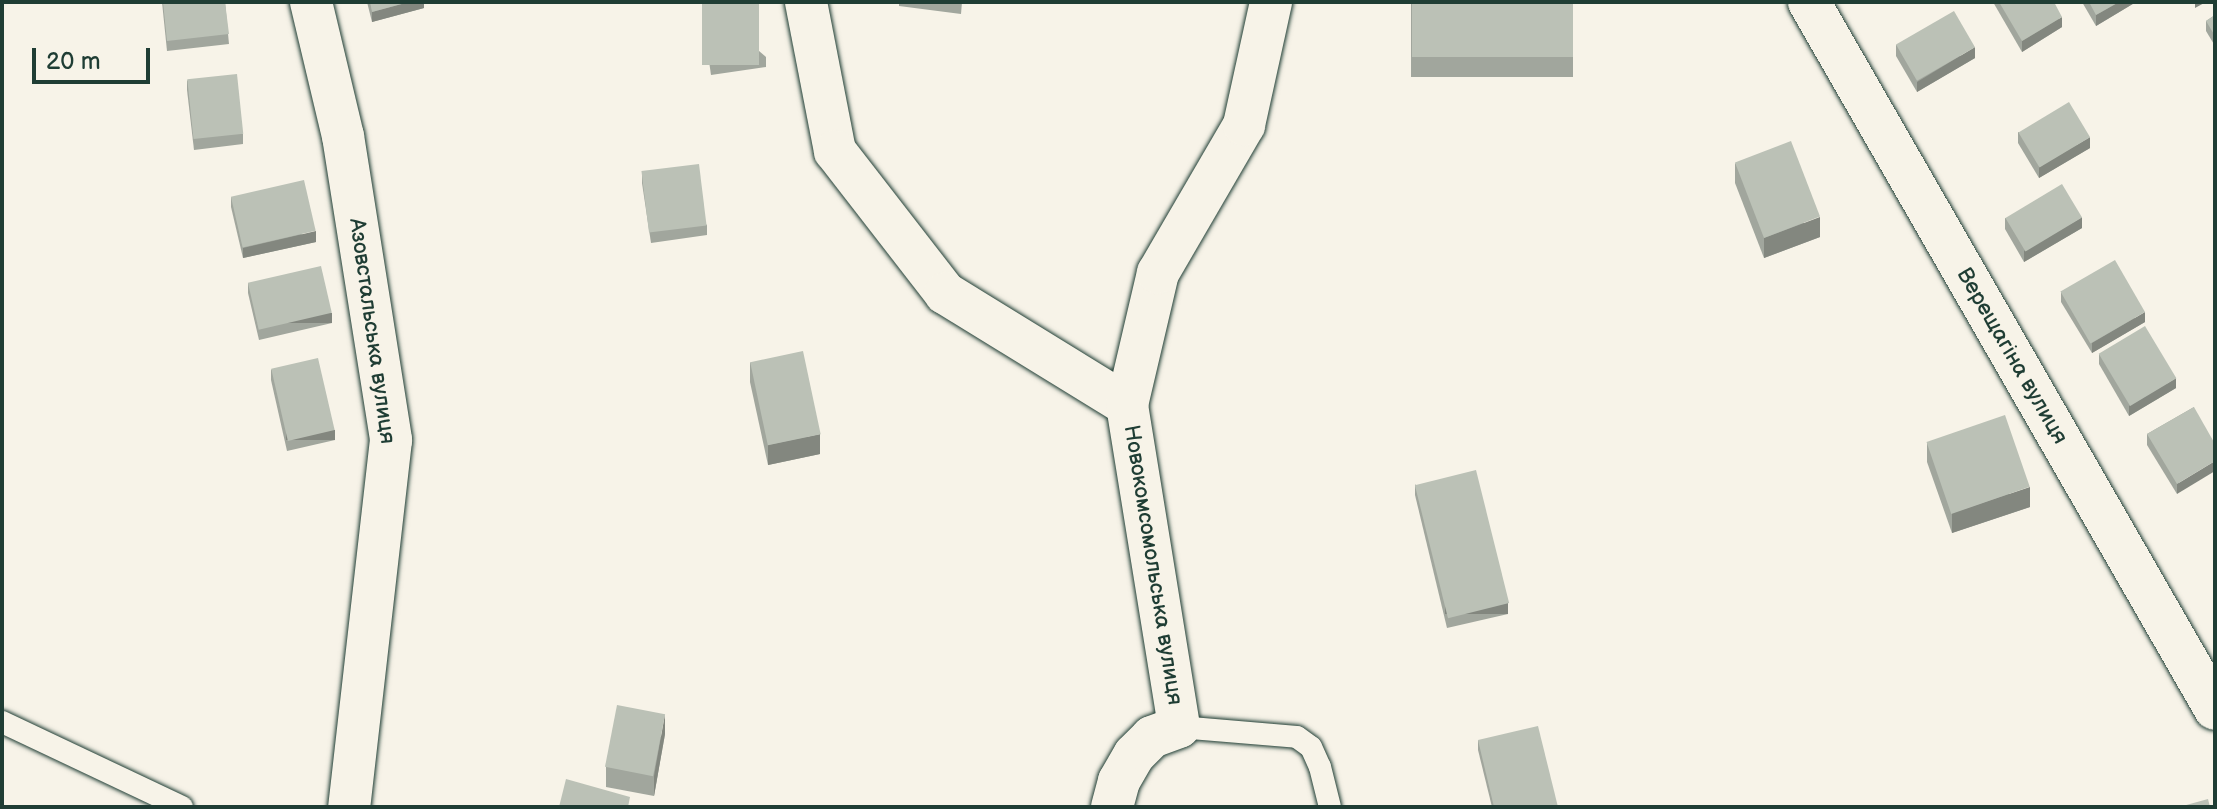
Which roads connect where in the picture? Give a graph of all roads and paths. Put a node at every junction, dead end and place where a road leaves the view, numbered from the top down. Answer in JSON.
{"nodes":[{"id":1,"x":311,"y":2,"type":"edge"},
{"id":2,"x":806,"y":2,"type":"edge"},
{"id":3,"x":1271,"y":2,"type":"edge"},
{"id":4,"x":1809,"y":2,"type":"edge"},
{"id":5,"x":1127,"y":405,"type":"junction"},
{"id":6,"x":2215,"y":709,"type":"edge"},
{"id":7,"x":2,"y":722,"type":"edge"},
{"id":8,"x":1179,"y":727,"type":"junction"},
{"id":9,"x":182,"y":807,"type":"edge"},
{"id":10,"x":349,"y":807,"type":"edge"},
{"id":11,"x":1112,"y":807,"type":"edge"},
{"id":12,"x":1330,"y":807,"type":"edge"}],
"edges":[{"from":1,"to":10,"type":"street","name":"Азовстальська вулиця"},
{"from":2,"to":5,"type":"street","name":"Новокомсомольська вулиця"},
{"from":3,"to":5,"type":"street"},
{"from":4,"to":6,"type":"street","name":"Верещагіна вулиця"},
{"from":5,"to":8,"type":"street","name":"Новокомсомольська вулиця"},
{"from":7,"to":9,"type":"lane"},
{"from":8,"to":11,"type":"street","name":"Новокомсомольська вулиця"},
{"from":8,"to":12,"type":"lane"}]}
